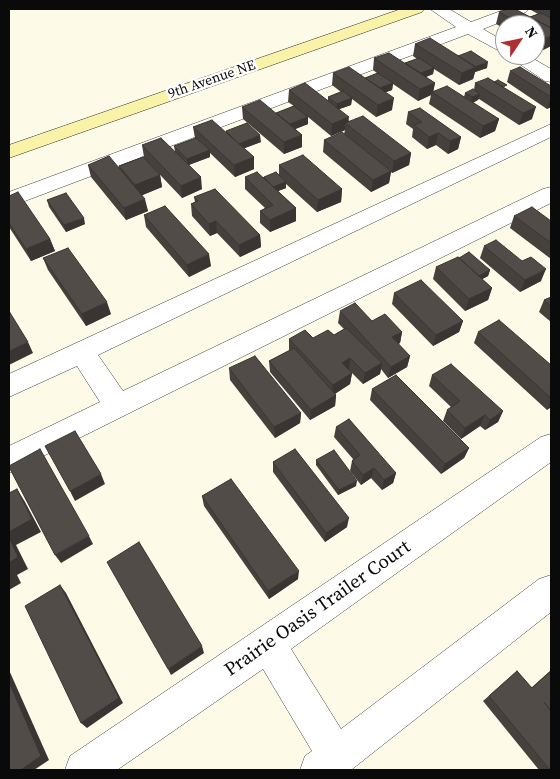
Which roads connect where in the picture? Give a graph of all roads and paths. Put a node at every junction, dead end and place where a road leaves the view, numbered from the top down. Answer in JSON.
{"nodes":[{"id":1,"x":416,"y":9,"type":"edge"},
{"id":2,"x":438,"y":9,"type":"edge"},
{"id":3,"x":520,"y":9,"type":"edge"},
{"id":4,"x":470,"y":28,"type":"junction"},
{"id":5,"x":495,"y":43,"type":"edge"},
{"id":6,"x":531,"y":65,"type":"edge"},
{"id":7,"x":551,"y":77,"type":"edge"},
{"id":8,"x":551,"y":130,"type":"edge"},
{"id":9,"x":9,"y":152,"type":"edge"},
{"id":10,"x":551,"y":194,"type":"edge"},
{"id":11,"x":9,"y":200,"type":"edge"},
{"id":12,"x":81,"y":351,"type":"junction"},
{"id":13,"x":9,"y":386,"type":"edge"},
{"id":14,"x":118,"y":407,"type":"junction"},
{"id":15,"x":551,"y":446,"type":"edge"},
{"id":16,"x":9,"y":460,"type":"edge"},
{"id":17,"x":551,"y":591,"type":"edge"},
{"id":18,"x":268,"y":644,"type":"junction"},
{"id":19,"x":328,"y":764,"type":"edge"},
{"id":20,"x":84,"y":770,"type":"edge"}],
"edges":[{"from":1,"to":9,"type":"street","name":"9th Avenue NE"},
{"from":2,"to":4,"type":"street"},
{"from":3,"to":4,"type":"street"},
{"from":4,"to":5,"type":"street"},
{"from":4,"to":11,"type":"street"},
{"from":6,"to":7,"type":"street"},
{"from":8,"to":12,"type":"street"},
{"from":10,"to":14,"type":"street"},
{"from":12,"to":13,"type":"street"},
{"from":12,"to":14,"type":"street"},
{"from":14,"to":16,"type":"street"},
{"from":15,"to":18,"type":"street","name":"Prairie Oasis Trailer Court"},
{"from":17,"to":19,"type":"street"},
{"from":18,"to":19,"type":"street"},
{"from":18,"to":20,"type":"street","name":"Prairie Oasis Trailer Court"}]}
